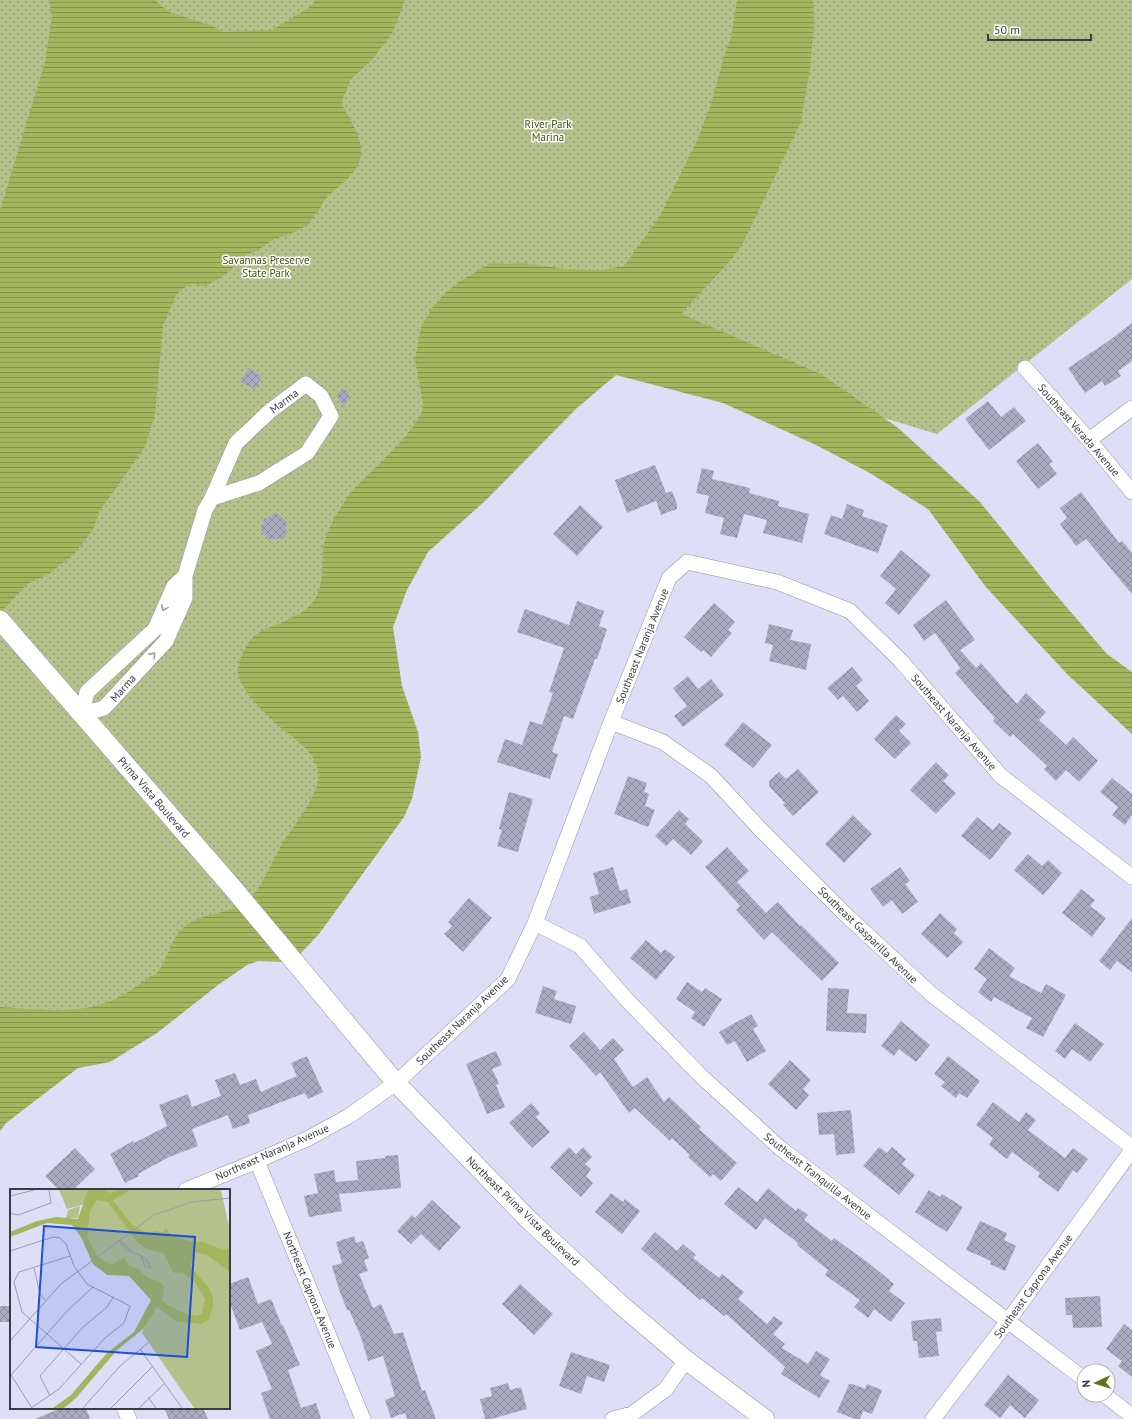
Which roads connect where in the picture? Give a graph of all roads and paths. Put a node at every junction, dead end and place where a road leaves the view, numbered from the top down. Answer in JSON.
{"nodes":[{"id":1,"x":1025,"y":368,"type":"dead end"},
{"id":2,"x":1132,"y":408,"type":"edge"},
{"id":3,"x":1089,"y":440,"type":"junction"},
{"id":4,"x":1132,"y":492,"type":"edge"},
{"id":5,"x":212,"y":498,"type":"junction"},
{"id":6,"x":185,"y":576,"type":"junction"},
{"id":7,"x":0,"y":620,"type":"edge"},
{"id":8,"x":124,"y":657,"type":"junction"},
{"id":9,"x":139,"y":671,"type":"junction"},
{"id":10,"x":82,"y":714,"type":"junction"},
{"id":11,"x":611,"y":722,"type":"junction"},
{"id":12,"x":1132,"y":877,"type":"edge"},
{"id":13,"x":535,"y":923,"type":"junction"},
{"id":14,"x":306,"y":976,"type":"joint"},
{"id":15,"x":396,"y":1083,"type":"junction"},
{"id":16,"x":1132,"y":1147,"type":"edge"},
{"id":17,"x":1132,"y":1150,"type":"edge"},
{"id":18,"x":257,"y":1161,"type":"junction"},
{"id":19,"x":188,"y":1189,"type":"edge"},
{"id":20,"x":1008,"y":1322,"type":"junction"},
{"id":21,"x":686,"y":1360,"type":"junction"},
{"id":22,"x":1076,"y":1373,"type":"edge"},
{"id":23,"x":1115,"y":1403,"type":"edge"},
{"id":24,"x":124,"y":1409,"type":"edge"},
{"id":25,"x":1132,"y":1416,"type":"edge"},
{"id":26,"x":129,"y":1419,"type":"edge"},
{"id":27,"x":363,"y":1419,"type":"edge"},
{"id":28,"x":614,"y":1419,"type":"edge"},
{"id":29,"x":765,"y":1419,"type":"edge"},
{"id":30,"x":933,"y":1419,"type":"edge"}],
"edges":[{"from":1,"to":3,"type":"street","name":"Southeast Verada Avenue"},
{"from":2,"to":3,"type":"street"},
{"from":3,"to":4,"type":"street","name":"Southeast Verada Avenue"},
{"from":5,"to":5,"type":"street","name":"Marma"},
{"from":5,"to":6,"type":"street","name":"Marma"},
{"from":6,"to":8,"type":"street","name":"Marma","one_way":true},
{"from":9,"to":6,"type":"street","name":"Marma","one_way":true},
{"from":7,"to":10,"type":"main road","name":"Prima Vista Boulevard"},
{"from":8,"to":9,"type":"street"},
{"from":8,"to":10,"type":"street","name":"Marma"},
{"from":9,"to":10,"type":"street","name":"Marma"},
{"from":10,"to":14,"type":"main road","name":"Prima Vista Boulevard"},
{"from":11,"to":12,"type":"street","name":"Southeast Naranja Avenue"},
{"from":11,"to":13,"type":"street","name":"Southeast Naranja Avenue"},
{"from":11,"to":16,"type":"street","name":"Southeast Gasparilla Avenue"},
{"from":13,"to":15,"type":"street","name":"Southeast Naranja Avenue"},
{"from":13,"to":20,"type":"street","name":"Southeast Tranquilla Avenue"},
{"from":14,"to":15,"type":"main road","name":"Northeast Prima Vista Boulevard"},
{"from":15,"to":18,"type":"street","name":"Northeast Naranja Avenue"},
{"from":15,"to":21,"type":"main road","name":"Northeast Prima Vista Boulevard"},
{"from":17,"to":20,"type":"street","name":"Southeast Caprona Avenue"},
{"from":18,"to":19,"type":"street","name":"Northeast Naranja Avenue"},
{"from":18,"to":27,"type":"street","name":"Northeast Caprona Avenue"},
{"from":20,"to":22,"type":"street","name":"Southeast Tranquilla Avenue"},
{"from":20,"to":30,"type":"street","name":"Southeast Caprona Avenue"},
{"from":21,"to":28,"type":"street"},
{"from":21,"to":29,"type":"main road","name":"Northeast Prima Vista Boulevard"},
{"from":23,"to":25,"type":"street"},
{"from":24,"to":26,"type":"street"}]}
